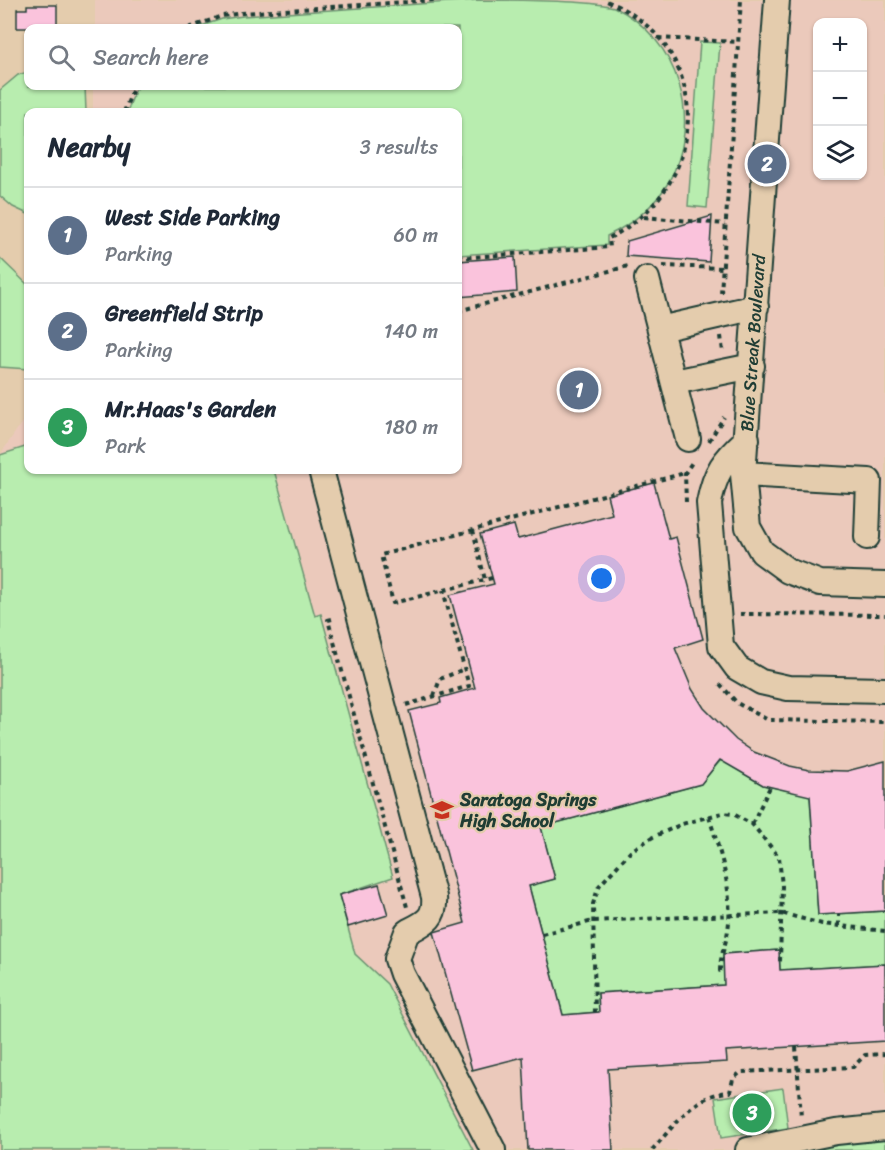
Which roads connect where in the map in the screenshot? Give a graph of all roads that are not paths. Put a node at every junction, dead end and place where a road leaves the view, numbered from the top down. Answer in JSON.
{"nodes":[{"id":1,"x":777,"y":0,"type":"edge"},
{"id":2,"x":646,"y":270,"type":"road end"},
{"id":3,"x":756,"y":307,"type":"junction"},
{"id":4,"x":660,"y":329,"type":"junction"},
{"id":5,"x":752,"y":366,"type":"junction"},
{"id":6,"x":674,"y":382,"type":"junction"},
{"id":7,"x":688,"y":439,"type":"dead end"},
{"id":8,"x":747,"y":439,"type":"junction"},
{"id":9,"x":322,"y":474,"type":"edge"},
{"id":10,"x":743,"y":474,"type":"junction"},
{"id":11,"x":867,"y":537,"type":"dead end"},
{"id":12,"x":885,"y":585,"type":"edge"},
{"id":13,"x":885,"y":690,"type":"edge"},
{"id":14,"x":885,"y":1127,"type":"edge"},
{"id":15,"x":493,"y":1150,"type":"edge"},
{"id":16,"x":748,"y":1150,"type":"edge"}],
"edges":[{"from":1,"to":3,"type":"street","name":"Blue Streak Boulevard"},
{"from":2,"to":4,"type":"street"},
{"from":3,"to":4,"type":"street"},
{"from":3,"to":5,"type":"street","name":"Blue Streak Boulevard"},
{"from":4,"to":6,"type":"street"},
{"from":5,"to":6,"type":"street"},
{"from":5,"to":8,"type":"street","name":"Blue Streak Boulevard"},
{"from":6,"to":7,"type":"street"},
{"from":8,"to":10,"type":"street","name":"Blue Streak Boulevard"},
{"from":8,"to":13,"type":"street"},
{"from":9,"to":15,"type":"street"},
{"from":10,"to":11,"type":"street"},
{"from":10,"to":12,"type":"street","name":"Blue Streak Boulevard"},
{"from":14,"to":16,"type":"street"}]}
